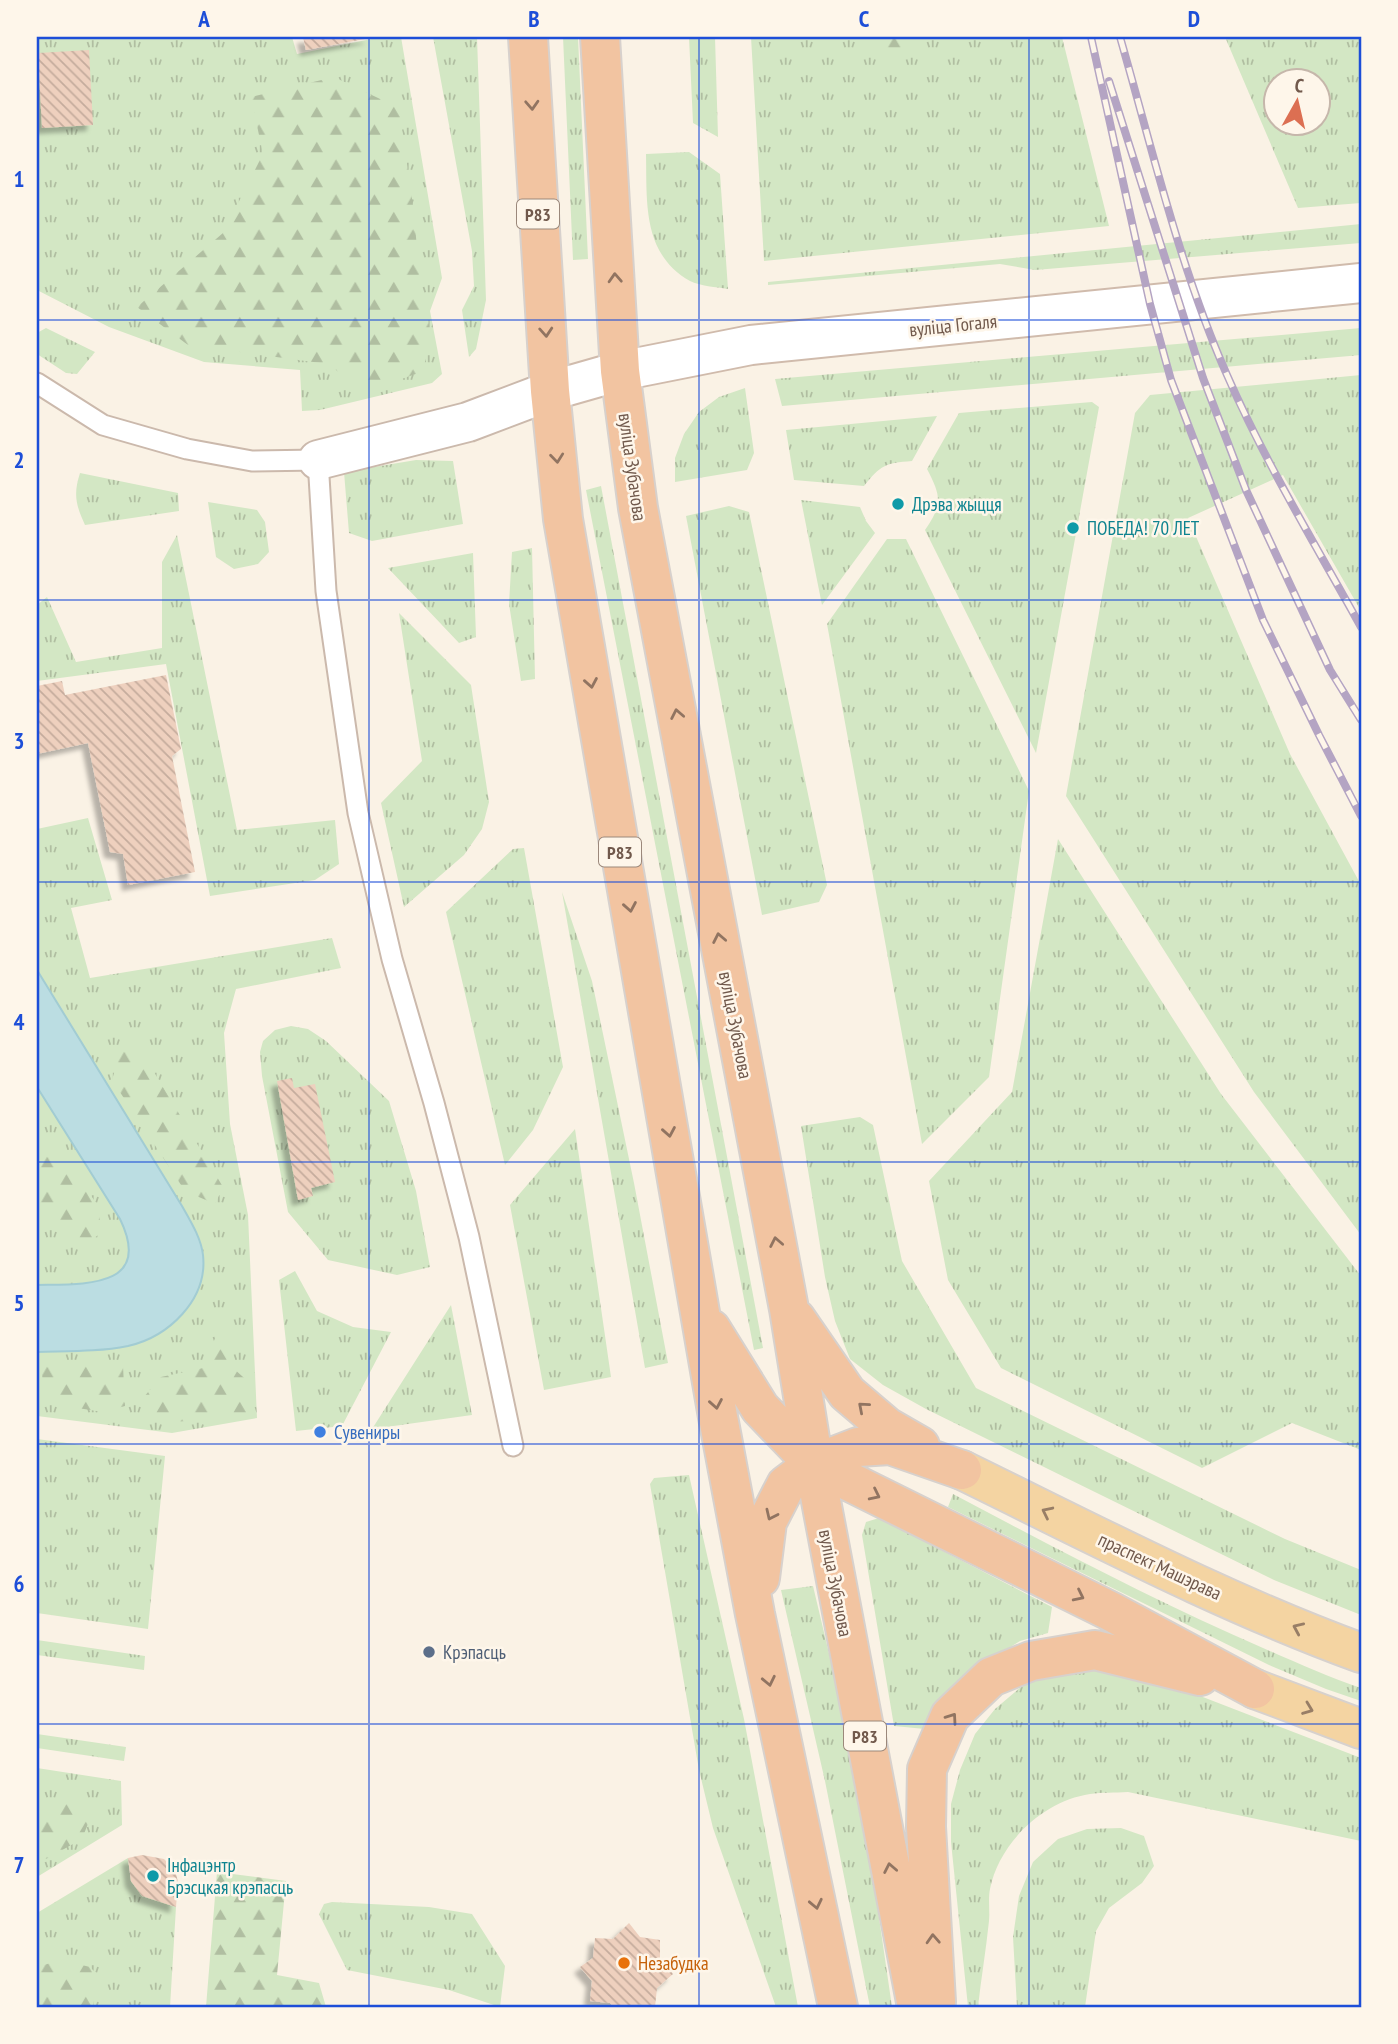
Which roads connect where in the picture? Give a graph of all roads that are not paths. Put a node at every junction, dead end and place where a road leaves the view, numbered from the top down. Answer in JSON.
{"nodes":[{"id":1,"x":528,"y":37,"type":"edge"},
{"id":2,"x":600,"y":37,"type":"edge"},
{"id":3,"x":1361,"y":283,"type":"edge"},
{"id":4,"x":620,"y":370,"type":"junction"},
{"id":5,"x":37,"y":383,"type":"edge"},
{"id":6,"x":550,"y":391,"type":"junction"},
{"id":7,"x":318,"y":460,"type":"junction"},
{"id":8,"x":789,"y":1310,"type":"junction"},
{"id":9,"x":700,"y":1312,"type":"junction"},
{"id":10,"x":513,"y":1446,"type":"dead end"},
{"id":11,"x":814,"y":1464,"type":"junction"},
{"id":12,"x":962,"y":1470,"type":"junction"},
{"id":13,"x":755,"y":1614,"type":"junction"},
{"id":14,"x":1361,"y":1653,"type":"edge"},
{"id":15,"x":1255,"y":1689,"type":"junction"},
{"id":16,"x":1361,"y":1729,"type":"edge"},
{"id":17,"x":838,"y":2007,"type":"edge"},
{"id":18,"x":917,"y":2007,"type":"edge"},
{"id":19,"x":936,"y":2007,"type":"edge"}],
"edges":[{"from":1,"to":6,"type":"highway","number":"Р83","one_way":true},
{"from":4,"to":2,"type":"highway","name":"вуліца Зубачова","number":"Р83","one_way":true},
{"from":3,"to":4,"type":"main road","name":"вуліца Гогаля"},
{"from":4,"to":6,"type":"main road","name":"вуліца Гогаля"},
{"from":8,"to":4,"type":"highway","name":"вуліца Зубачова","number":"Р83","one_way":true},
{"from":5,"to":7,"type":"lane"},
{"from":6,"to":7,"type":"main road","name":"вуліца Гогаля"},
{"from":6,"to":9,"type":"highway","number":"Р83","one_way":true},
{"from":7,"to":10,"type":"lane"},
{"from":8,"to":11,"type":"highway","name":"вуліца Зубачова","number":"Р83"},
{"from":12,"to":8,"type":"highway","one_way":true},
{"from":9,"to":11,"type":"highway"},
{"from":9,"to":13,"type":"highway","number":"Р83","one_way":true},
{"from":11,"to":12,"type":"highway"},
{"from":11,"to":13,"type":"highway","one_way":true},
{"from":11,"to":15,"type":"highway","one_way":true},
{"from":18,"to":11,"type":"highway","name":"вуліца Зубачова","number":"Р83","one_way":true},
{"from":14,"to":12,"type":"main road","name":"праспект Машэрава","one_way":true},
{"from":13,"to":17,"type":"highway","number":"Р83","one_way":true},
{"from":15,"to":16,"type":"main road","one_way":true},
{"from":19,"to":15,"type":"highway","one_way":true}]}
